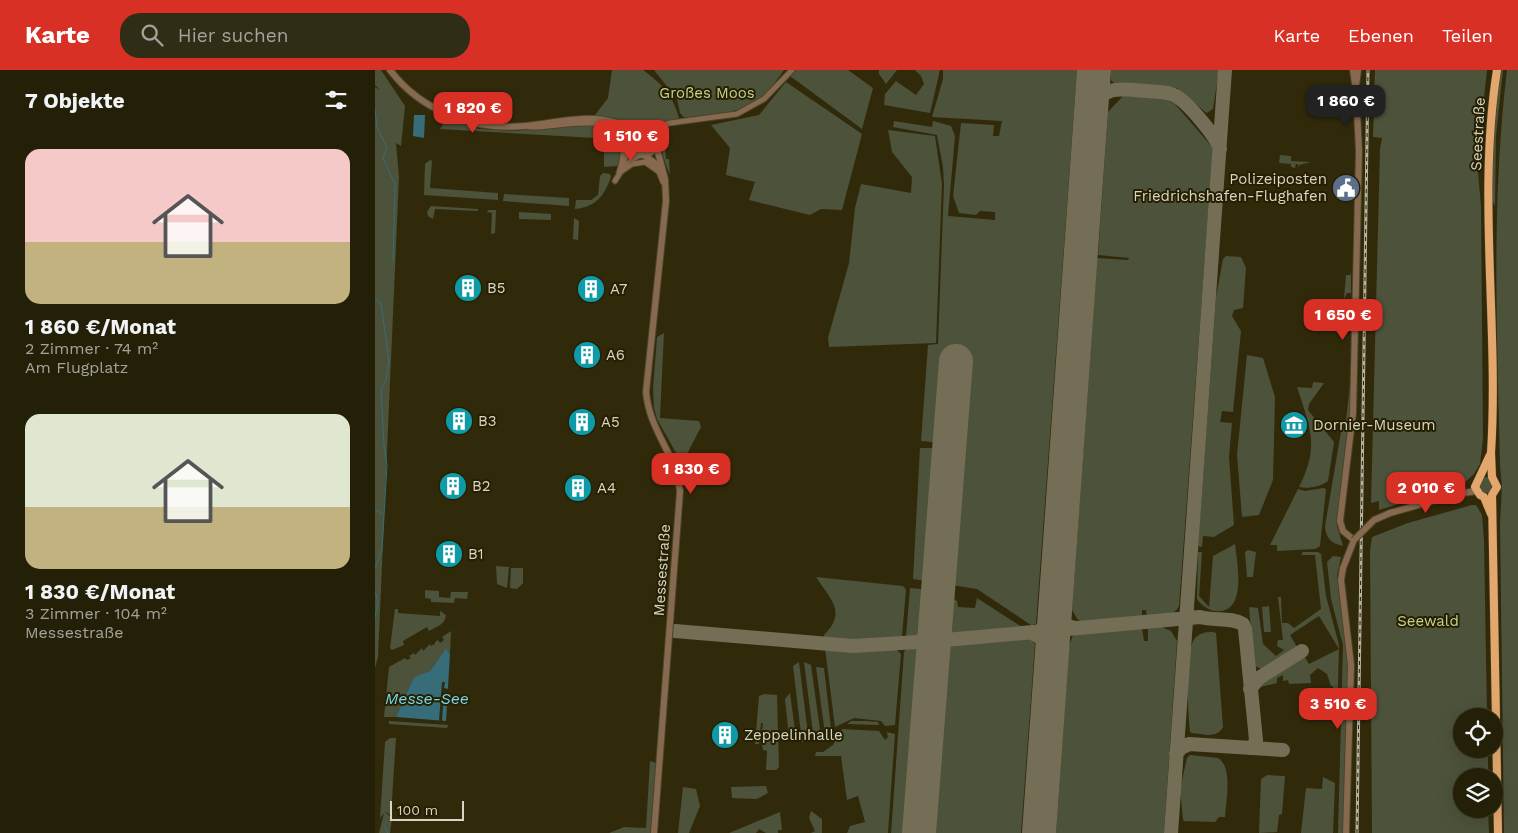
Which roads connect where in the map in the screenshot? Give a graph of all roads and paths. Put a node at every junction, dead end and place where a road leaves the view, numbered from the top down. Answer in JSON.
{"nodes":[{"id":1,"x":390,"y":70,"type":"edge"},
{"id":2,"x":792,"y":70,"type":"edge"},
{"id":3,"x":1353,"y":70,"type":"edge"},
{"id":4,"x":1358,"y":70,"type":"edge"},
{"id":5,"x":1497,"y":70,"type":"edge"},
{"id":6,"x":1355,"y":86,"type":"junction"},
{"id":7,"x":607,"y":120,"type":"junction"},
{"id":8,"x":523,"y":126,"type":"junction"},
{"id":9,"x":663,"y":126,"type":"junction"},
{"id":10,"x":644,"y":130,"type":"junction"},
{"id":11,"x":631,"y":138,"type":"junction"},
{"id":12,"x":655,"y":142,"type":"junction"},
{"id":13,"x":631,"y":146,"type":"junction"},
{"id":14,"x":643,"y":155,"type":"junction"},
{"id":15,"x":661,"y":168,"type":"junction"},
{"id":16,"x":619,"y":173,"type":"junction"},
{"id":17,"x":615,"y":181,"type":"dead end"},
{"id":18,"x":666,"y":189,"type":"junction"},
{"id":19,"x":1491,"y":453,"type":"junction"},
{"id":20,"x":1481,"y":476,"type":"junction"},
{"id":21,"x":1492,"y":477,"type":"junction"},
{"id":22,"x":1476,"y":487,"type":"junction"},
{"id":23,"x":1488,"y":496,"type":"junction"},
{"id":24,"x":1354,"y":540,"type":"junction"},
{"id":25,"x":654,"y":833,"type":"edge"},
{"id":26,"x":1346,"y":833,"type":"edge"},
{"id":27,"x":1498,"y":833,"type":"edge"}],
"edges":[{"from":1,"to":8,"type":"street"},
{"from":2,"to":9,"type":"street"},
{"from":3,"to":6,"type":"street"},
{"from":4,"to":6,"type":"street"},
{"from":5,"to":19,"type":"main road","name":"Seestraße"},
{"from":6,"to":24,"type":"street"},
{"from":7,"to":8,"type":"street"},
{"from":7,"to":10,"type":"street"},
{"from":7,"to":11,"type":"street"},
{"from":8,"to":16,"type":"street"},
{"from":9,"to":10,"type":"street"},
{"from":9,"to":12,"type":"street"},
{"from":10,"to":11,"type":"street"},
{"from":10,"to":12,"type":"street"},
{"from":11,"to":13,"type":"street"},
{"from":12,"to":14,"type":"street"},
{"from":12,"to":15,"type":"street","name":"Messestraße"},
{"from":13,"to":14,"type":"street"},
{"from":13,"to":16,"type":"street"},
{"from":14,"to":15,"type":"street"},
{"from":14,"to":16,"type":"street"},
{"from":15,"to":18,"type":"street","name":"Messestraße"},
{"from":16,"to":17,"type":"street"},
{"from":16,"to":18,"type":"street"},
{"from":18,"to":25,"type":"street","name":"Messestraße"},
{"from":19,"to":20,"type":"main road"},
{"from":19,"to":21,"type":"main road","name":"Seestraße"},
{"from":20,"to":21,"type":"main road"},
{"from":20,"to":22,"type":"main road"},
{"from":21,"to":23,"type":"main road","name":"Seestraße"},
{"from":22,"to":23,"type":"main road"},
{"from":22,"to":24,"type":"street","bridge":true},
{"from":23,"to":27,"type":"main road"},
{"from":24,"to":26,"type":"street"}]}
